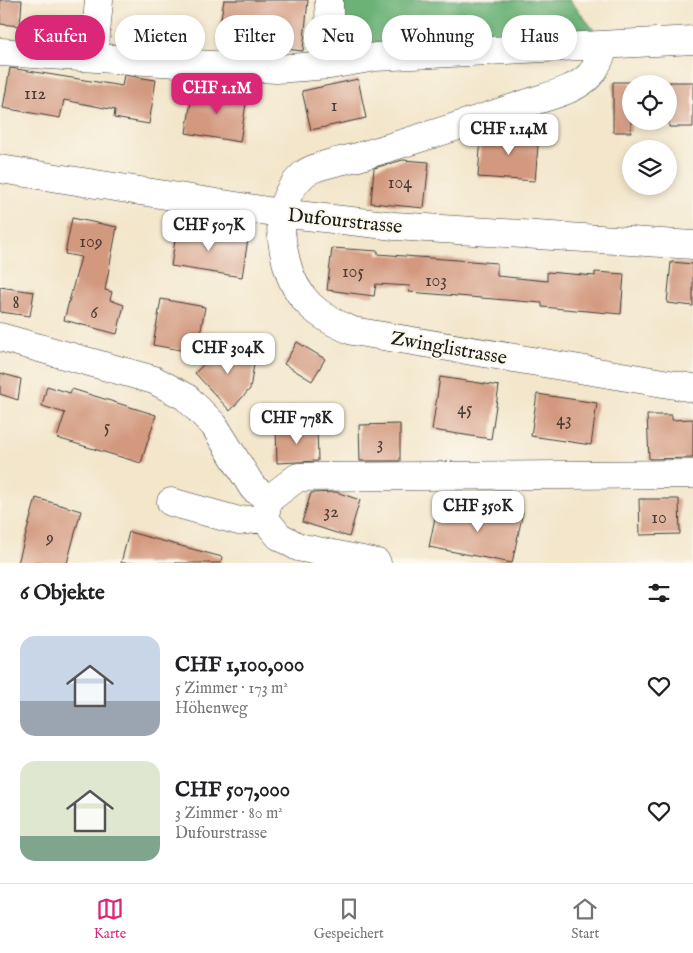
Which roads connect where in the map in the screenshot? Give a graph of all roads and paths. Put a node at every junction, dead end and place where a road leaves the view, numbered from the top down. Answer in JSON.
{"nodes":[{"id":1,"x":99,"y":0,"type":"edge"},
{"id":2,"x":329,"y":0,"type":"edge"},
{"id":3,"x":98,"y":15,"type":"edge"},
{"id":4,"x":693,"y":40,"type":"edge"},
{"id":5,"x":606,"y":45,"type":"junction"},
{"id":6,"x":0,"y":52,"type":"edge"},
{"id":7,"x":15,"y":53,"type":"edge"},
{"id":8,"x":105,"y":58,"type":"edge"},
{"id":9,"x":330,"y":65,"type":"junction"},
{"id":10,"x":0,"y":169,"type":"edge"},
{"id":11,"x":280,"y":213,"type":"junction"},
{"id":12,"x":693,"y":245,"type":"edge"},
{"id":13,"x":0,"y":337,"type":"edge"},
{"id":14,"x":693,"y":388,"type":"edge"},
{"id":15,"x":693,"y":474,"type":"edge"},
{"id":16,"x":171,"y":502,"type":"dead end"},
{"id":17,"x":266,"y":509,"type":"junction"},
{"id":18,"x":377,"y":563,"type":"edge"}],
"edges":[{"from":1,"to":3,"type":"street"},
{"from":2,"to":9,"type":"street"},
{"from":4,"to":5,"type":"street"},
{"from":5,"to":9,"type":"street"},
{"from":5,"to":11,"type":"street"},
{"from":6,"to":7,"type":"street"},
{"from":8,"to":9,"type":"street"},
{"from":10,"to":11,"type":"street","name":"Dufourstrasse"},
{"from":11,"to":12,"type":"street","name":"Dufourstrasse"},
{"from":11,"to":14,"type":"street","name":"Zwinglistrasse"},
{"from":13,"to":17,"type":"street"},
{"from":15,"to":17,"type":"street"},
{"from":16,"to":17,"type":"street"},
{"from":17,"to":18,"type":"street"}]}
